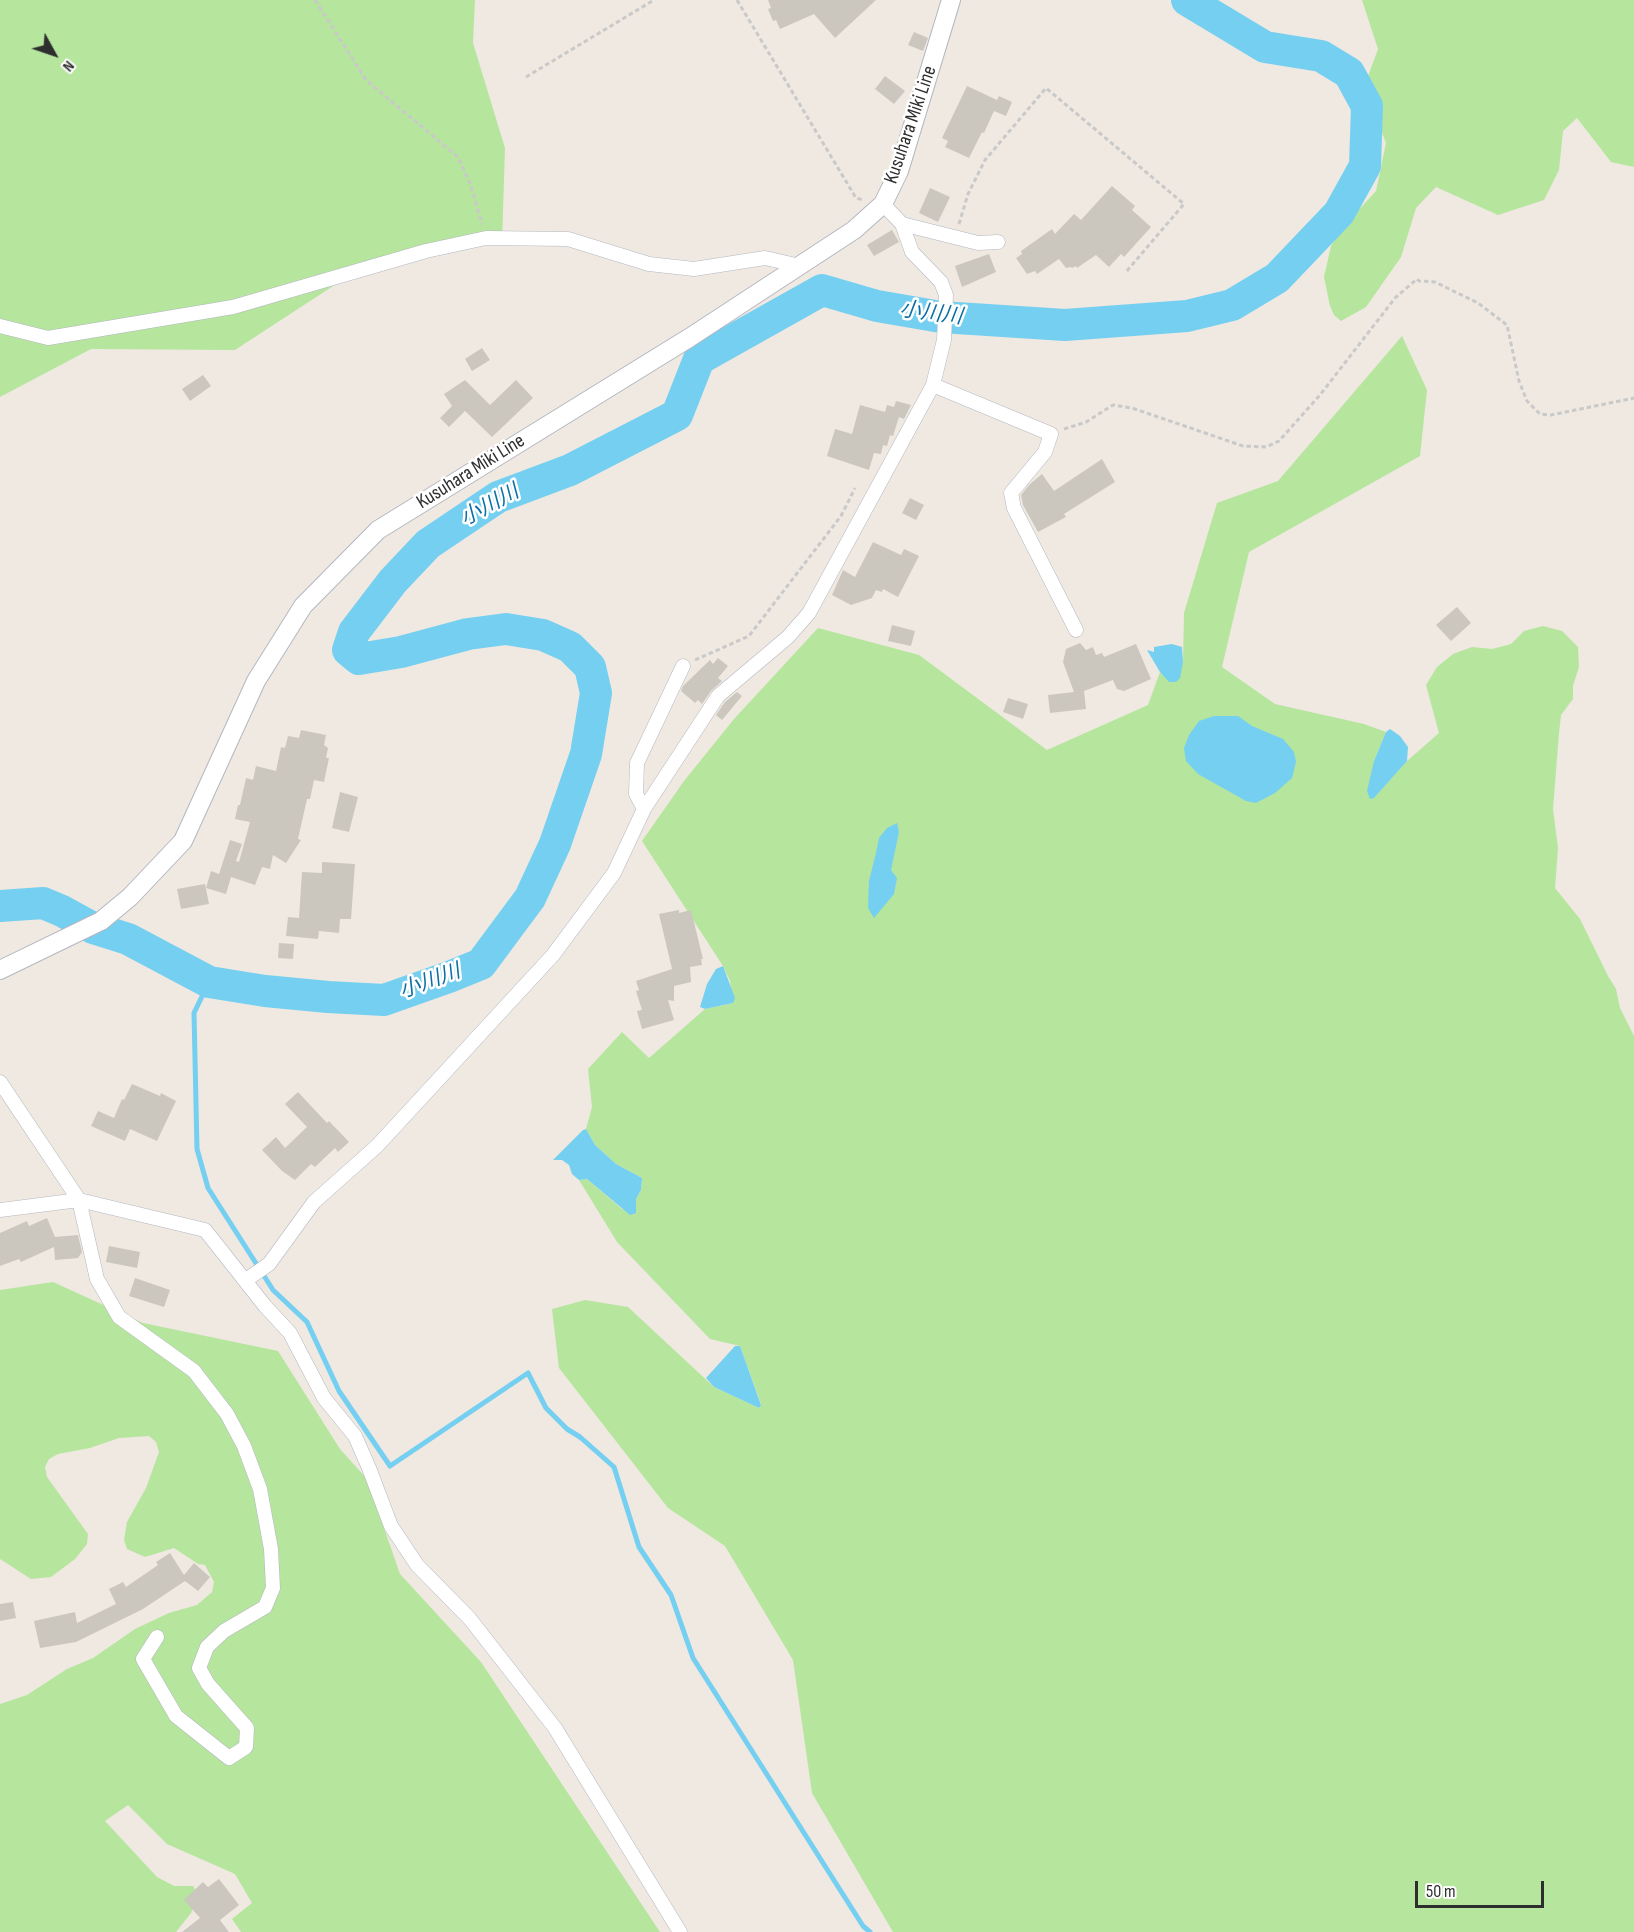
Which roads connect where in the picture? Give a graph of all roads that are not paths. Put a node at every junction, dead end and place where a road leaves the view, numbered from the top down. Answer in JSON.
{"nodes":[{"id":1,"x":951,"y":0,"type":"edge"},
{"id":2,"x":883,"y":204,"type":"junction"},
{"id":3,"x":902,"y":224,"type":"junction"},
{"id":4,"x":998,"y":242,"type":"dead end"},
{"id":5,"x":800,"y":266,"type":"junction"},
{"id":6,"x":0,"y":326,"type":"edge"},
{"id":7,"x":933,"y":385,"type":"junction"},
{"id":8,"x":1076,"y":630,"type":"dead end"},
{"id":9,"x":683,"y":666,"type":"road end"},
{"id":10,"x":644,"y":809,"type":"junction"},
{"id":11,"x":0,"y":970,"type":"edge"},
{"id":12,"x":0,"y":1082,"type":"edge"},
{"id":13,"x":79,"y":1200,"type":"junction"},
{"id":14,"x":0,"y":1210,"type":"edge"},
{"id":15,"x":246,"y":1280,"type":"junction"},
{"id":16,"x":157,"y":1637,"type":"dead end"},
{"id":17,"x":680,"y":1932,"type":"edge"}],
"edges":[{"from":1,"to":2,"type":"main road","name":"Kusuhara Miki Line"},
{"from":2,"to":3,"type":"street"},
{"from":2,"to":5,"type":"main road","name":"Kusuhara Miki Line"},
{"from":3,"to":4,"type":"street"},
{"from":3,"to":7,"type":"street"},
{"from":5,"to":6,"type":"street"},
{"from":5,"to":11,"type":"main road","name":"Kusuhara Miki Line"},
{"from":7,"to":8,"type":"street"},
{"from":7,"to":10,"type":"street"},
{"from":9,"to":10,"type":"street"},
{"from":10,"to":15,"type":"street"},
{"from":12,"to":13,"type":"street"},
{"from":13,"to":14,"type":"street"},
{"from":13,"to":15,"type":"street"},
{"from":13,"to":16,"type":"street"},
{"from":15,"to":17,"type":"street"}]}
